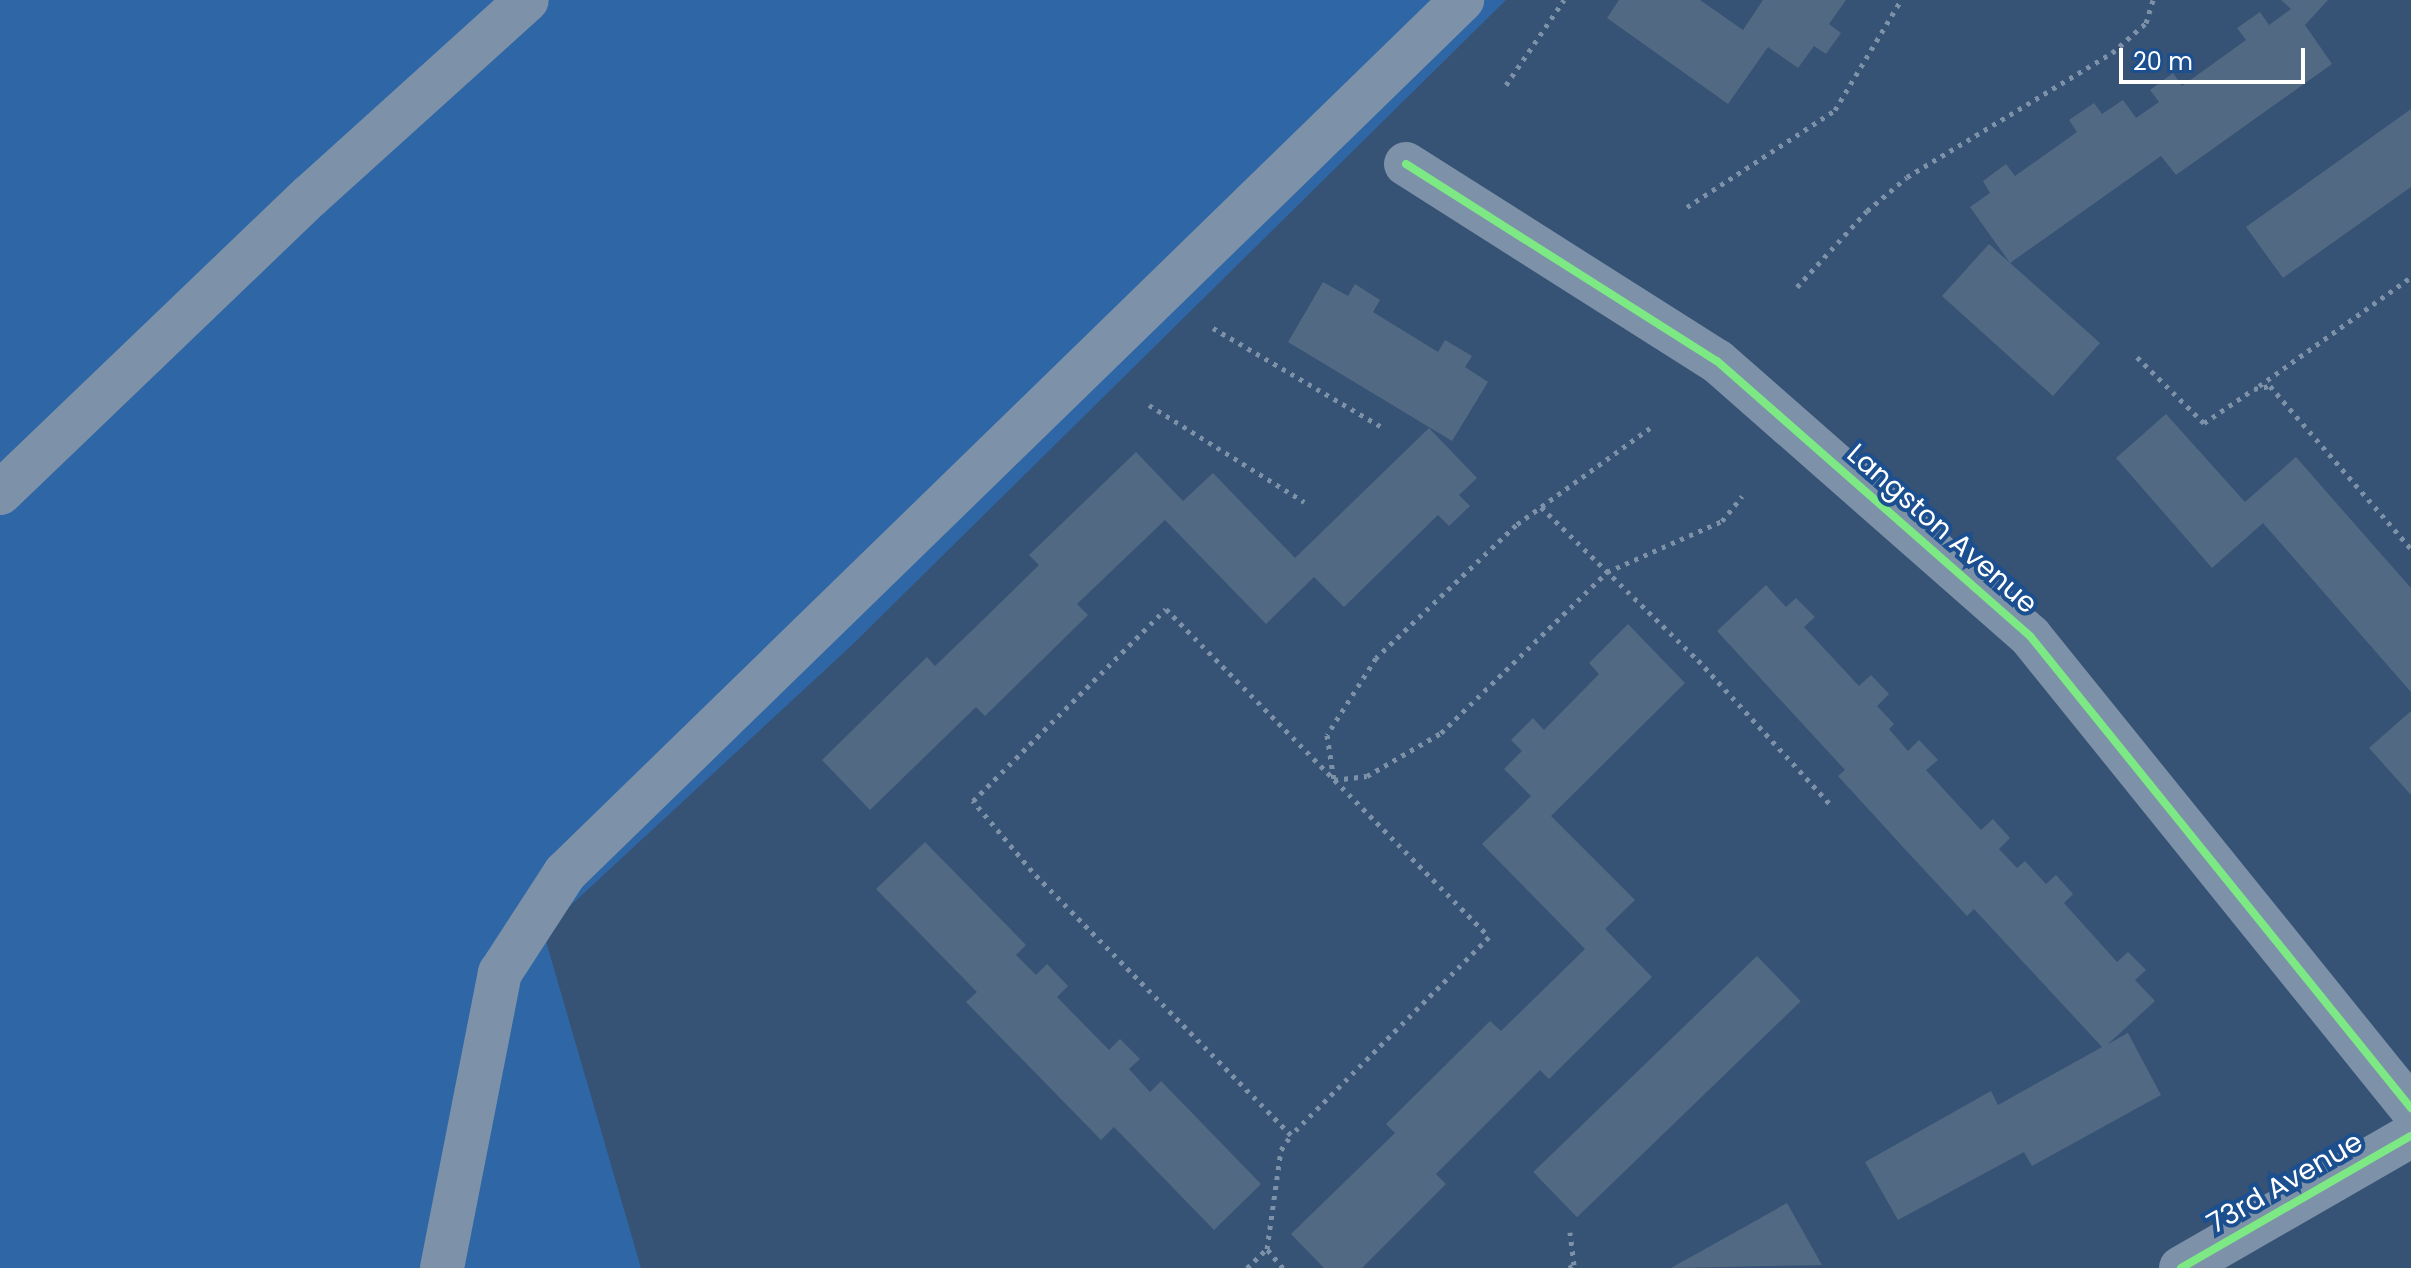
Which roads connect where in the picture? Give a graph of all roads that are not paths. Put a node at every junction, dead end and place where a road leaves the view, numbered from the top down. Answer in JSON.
{"nodes":[{"id":1,"x":527,"y":0,"type":"edge"},
{"id":2,"x":1462,"y":0,"type":"edge"},
{"id":3,"x":1406,"y":164,"type":"dead end"},
{"id":4,"x":0,"y":493,"type":"edge"},
{"id":5,"x":2411,"y":1108,"type":"edge"},
{"id":6,"x":2411,"y":1136,"type":"edge"},
{"id":7,"x":442,"y":1268,"type":"edge"},
{"id":8,"x":2181,"y":1268,"type":"edge"}],
"edges":[{"from":1,"to":4,"type":"street"},
{"from":2,"to":7,"type":"street"},
{"from":3,"to":5,"type":"street","name":"Langston Avenue"},
{"from":6,"to":8,"type":"street","name":"73rd Avenue"}]}
